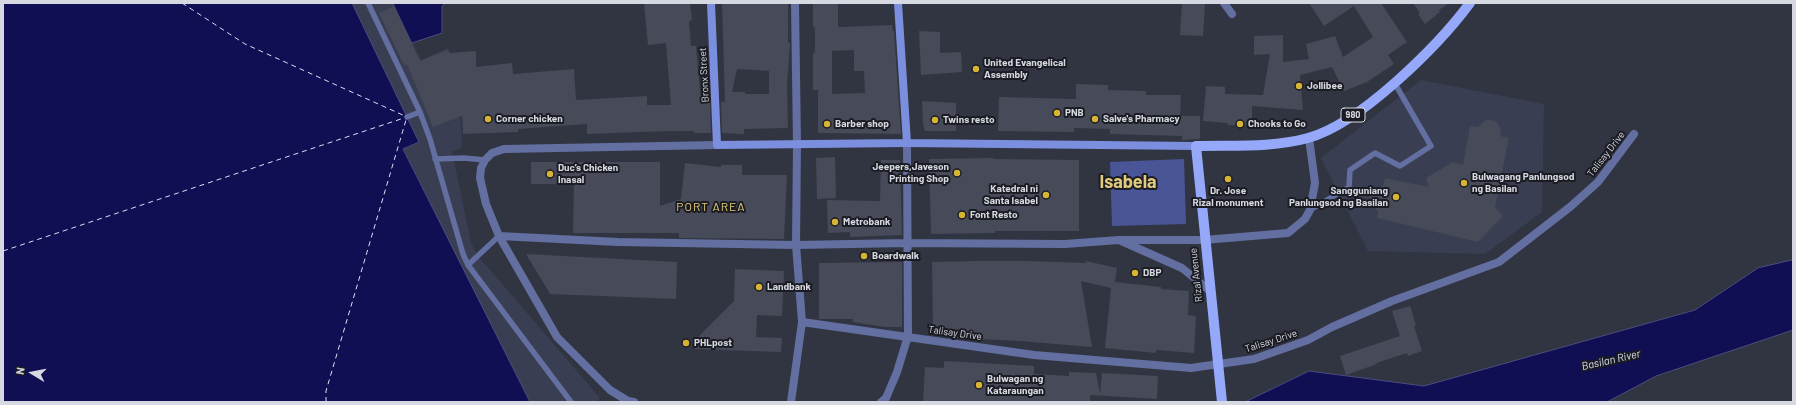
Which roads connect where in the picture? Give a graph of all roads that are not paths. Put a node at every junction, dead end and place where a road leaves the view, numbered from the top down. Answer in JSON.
{"nodes":[{"id":1,"x":368,"y":3,"type":"edge"},
{"id":2,"x":711,"y":3,"type":"edge"},
{"id":3,"x":795,"y":3,"type":"edge"},
{"id":4,"x":898,"y":3,"type":"edge"},
{"id":5,"x":1224,"y":3,"type":"edge"},
{"id":6,"x":1470,"y":3,"type":"edge"},
{"id":7,"x":1232,"y":14,"type":"dead end"},
{"id":8,"x":1394,"y":82,"type":"junction"},
{"id":9,"x":420,"y":112,"type":"junction"},
{"id":10,"x":407,"y":117,"type":"dead end"},
{"id":11,"x":1634,"y":134,"type":"dead end"},
{"id":12,"x":1309,"y":138,"type":"junction"},
{"id":13,"x":907,"y":143,"type":"junction"},
{"id":14,"x":797,"y":144,"type":"junction"},
{"id":15,"x":717,"y":145,"type":"junction"},
{"id":16,"x":1196,"y":146,"type":"junction"},
{"id":17,"x":435,"y":159,"type":"junction"},
{"id":18,"x":485,"y":160,"type":"junction"},
{"id":19,"x":1310,"y":210,"type":"junction"},
{"id":20,"x":499,"y":236,"type":"junction"},
{"id":21,"x":1119,"y":240,"type":"junction"},
{"id":22,"x":1204,"y":240,"type":"junction"},
{"id":23,"x":907,"y":243,"type":"junction"},
{"id":24,"x":796,"y":245,"type":"junction"},
{"id":25,"x":468,"y":265,"type":"junction"},
{"id":26,"x":1210,"y":290,"type":"junction"},
{"id":27,"x":802,"y":322,"type":"junction"},
{"id":28,"x":908,"y":336,"type":"junction"},
{"id":29,"x":571,"y":402,"type":"edge"},
{"id":30,"x":634,"y":402,"type":"edge"},
{"id":31,"x":791,"y":402,"type":"edge"},
{"id":32,"x":881,"y":402,"type":"edge"},
{"id":33,"x":1222,"y":402,"type":"edge"}],
"edges":[{"from":1,"to":9,"type":"lane"},
{"from":2,"to":15,"type":"street","name":"Bronx Street"},
{"from":3,"to":14,"type":"street"},
{"from":4,"to":13,"type":"street"},
{"from":5,"to":7,"type":"street"},
{"from":6,"to":8,"type":"main road","number":"980"},
{"from":8,"to":12,"type":"main road","number":"980"},
{"from":8,"to":19,"type":"lane"},
{"from":9,"to":10,"type":"lane"},
{"from":9,"to":17,"type":"lane"},
{"from":11,"to":28,"type":"street","name":"Talisay Drive"},
{"from":12,"to":16,"type":"main road","number":"980"},
{"from":12,"to":19,"type":"street"},
{"from":13,"to":14,"type":"street"},
{"from":13,"to":16,"type":"street"},
{"from":13,"to":23,"type":"street"},
{"from":14,"to":15,"type":"street"},
{"from":14,"to":24,"type":"street"},
{"from":15,"to":18,"type":"street"},
{"from":16,"to":22,"type":"main road","name":"Rizal Avenue"},
{"from":17,"to":18,"type":"lane"},
{"from":17,"to":25,"type":"lane"},
{"from":18,"to":20,"type":"street"},
{"from":19,"to":22,"type":"street"},
{"from":20,"to":24,"type":"street"},
{"from":20,"to":25,"type":"lane"},
{"from":20,"to":30,"type":"street"},
{"from":21,"to":22,"type":"street"},
{"from":21,"to":23,"type":"street"},
{"from":21,"to":26,"type":"street"},
{"from":22,"to":26,"type":"main road","name":"Rizal Avenue"},
{"from":23,"to":24,"type":"street"},
{"from":23,"to":28,"type":"street"},
{"from":24,"to":27,"type":"street"},
{"from":25,"to":29,"type":"lane"},
{"from":26,"to":33,"type":"main road","name":"Rizal Avenue"},
{"from":27,"to":28,"type":"street","name":"Talisay Drive"},
{"from":27,"to":31,"type":"street"},
{"from":28,"to":32,"type":"street"}]}
